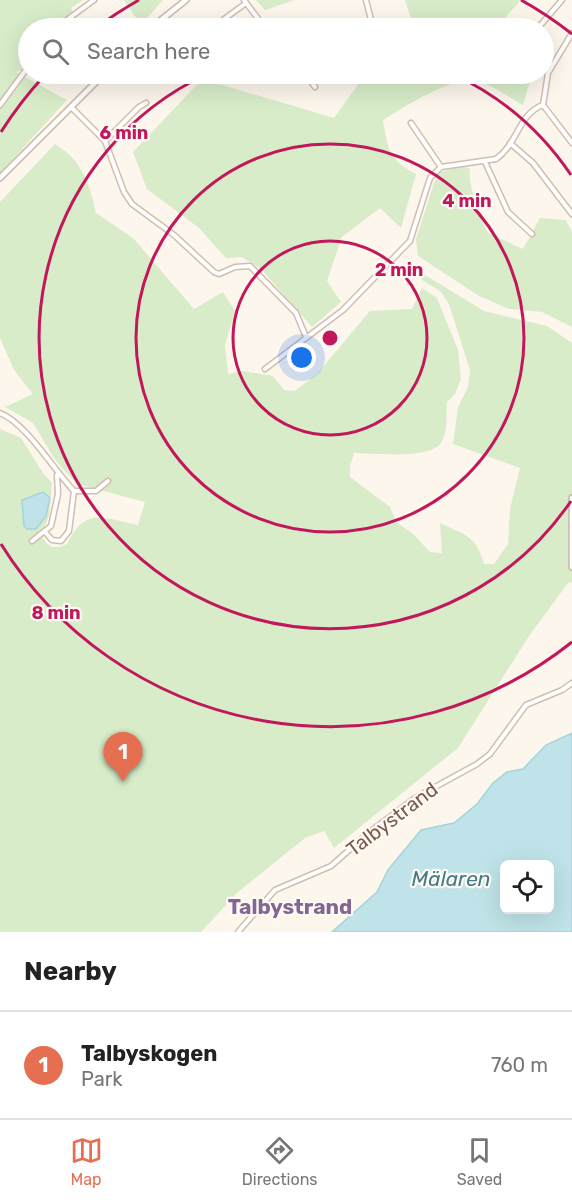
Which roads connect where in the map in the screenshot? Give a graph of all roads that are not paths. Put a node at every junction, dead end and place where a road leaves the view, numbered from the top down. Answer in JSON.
{"nodes":[{"id":1,"x":94,"y":0,"type":"edge"},
{"id":2,"x":186,"y":0,"type":"edge"},
{"id":3,"x":366,"y":0,"type":"edge"},
{"id":4,"x":562,"y":0,"type":"edge"},
{"id":5,"x":245,"y":2,"type":"edge"},
{"id":6,"x":70,"y":18,"type":"edge"},
{"id":7,"x":164,"y":18,"type":"edge"},
{"id":8,"x":225,"y":18,"type":"edge"},
{"id":9,"x":258,"y":18,"type":"edge"},
{"id":10,"x":370,"y":18,"type":"edge"},
{"id":11,"x":547,"y":18,"type":"edge"},
{"id":12,"x":572,"y":33,"type":"edge"},
{"id":13,"x":554,"y":63,"type":"edge"},
{"id":14,"x":18,"y":81,"type":"edge"},
{"id":15,"x":94,"y":84,"type":"edge"},
{"id":16,"x":313,"y":84,"type":"edge"},
{"id":17,"x":546,"y":84,"type":"edge"},
{"id":18,"x":315,"y":87,"type":"dead end"},
{"id":19,"x":146,"y":103,"type":"dead end"},
{"id":20,"x":0,"y":105,"type":"edge"},
{"id":21,"x":543,"y":105,"type":"junction"},
{"id":22,"x":71,"y":107,"type":"junction"},
{"id":23,"x":411,"y":123,"type":"dead end"},
{"id":24,"x":105,"y":141,"type":"junction"},
{"id":25,"x":510,"y":143,"type":"junction"},
{"id":26,"x":572,"y":143,"type":"edge"},
{"id":27,"x":485,"y":162,"type":"junction"},
{"id":28,"x":441,"y":167,"type":"junction"},
{"id":29,"x":0,"y":178,"type":"edge"},
{"id":30,"x":572,"y":214,"type":"edge"},
{"id":31,"x":532,"y":234,"type":"dead end"},
{"id":32,"x":306,"y":337,"type":"junction"},
{"id":33,"x":265,"y":369,"type":"dead end"},
{"id":34,"x":0,"y":413,"type":"edge"},
{"id":35,"x":57,"y":474,"type":"junction"},
{"id":36,"x":108,"y":481,"type":"dead end"},
{"id":37,"x":74,"y":491,"type":"junction"},
{"id":38,"x":572,"y":498,"type":"edge"},
{"id":39,"x":45,"y":532,"type":"junction"},
{"id":40,"x":32,"y":541,"type":"dead end"},
{"id":41,"x":572,"y":567,"type":"edge"},
{"id":42,"x":572,"y":683,"type":"edge"},
{"id":43,"x":238,"y":932,"type":"edge"}],
"edges":[{"from":1,"to":6,"type":"street"},
{"from":2,"to":7,"type":"street"},
{"from":3,"to":10,"type":"street"},
{"from":4,"to":11,"type":"street"},
{"from":5,"to":8,"type":"street"},
{"from":5,"to":9,"type":"street"},
{"from":12,"to":13,"type":"street"},
{"from":14,"to":20,"type":"street"},
{"from":15,"to":22,"type":"street"},
{"from":16,"to":18,"type":"street"},
{"from":17,"to":21,"type":"street"},
{"from":19,"to":24,"type":"street"},
{"from":21,"to":25,"type":"street"},
{"from":21,"to":26,"type":"street"},
{"from":22,"to":24,"type":"street"},
{"from":22,"to":29,"type":"street"},
{"from":23,"to":28,"type":"street"},
{"from":24,"to":32,"type":"street"},
{"from":25,"to":27,"type":"street"},
{"from":25,"to":30,"type":"street"},
{"from":27,"to":28,"type":"street"},
{"from":27,"to":31,"type":"street"},
{"from":28,"to":32,"type":"street"},
{"from":32,"to":33,"type":"street"},
{"from":34,"to":35,"type":"street"},
{"from":35,"to":37,"type":"street"},
{"from":35,"to":39,"type":"street"},
{"from":36,"to":37,"type":"street"},
{"from":37,"to":39,"type":"street"},
{"from":38,"to":41,"type":"street"},
{"from":39,"to":40,"type":"street"},
{"from":42,"to":43,"type":"street","name":"Talbystrand"}]}
